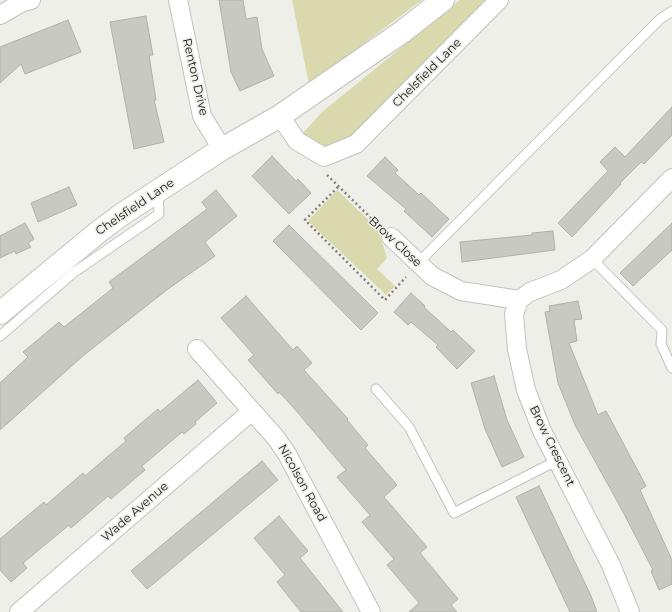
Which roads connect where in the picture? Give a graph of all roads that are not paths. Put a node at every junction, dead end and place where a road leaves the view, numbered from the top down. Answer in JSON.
{"nodes":[{"id":1,"x":31,"y":0,"type":"edge"},
{"id":2,"x":178,"y":0,"type":"edge"},
{"id":3,"x":443,"y":0,"type":"edge"},
{"id":4,"x":500,"y":0,"type":"edge"},
{"id":5,"x":672,"y":11,"type":"edge"},
{"id":6,"x":0,"y":15,"type":"edge"},
{"id":7,"x":280,"y":116,"type":"junction"},
{"id":8,"x":222,"y":149,"type":"junction"},
{"id":9,"x":672,"y":178,"type":"edge"},
{"id":10,"x":158,"y":191,"type":"junction"},
{"id":11,"x":391,"y":237,"type":"road end"},
{"id":12,"x":592,"y":259,"type":"junction"},
{"id":13,"x":418,"y":264,"type":"junction"},
{"id":14,"x":518,"y":300,"type":"junction"},
{"id":15,"x":0,"y":313,"type":"edge"},
{"id":16,"x":0,"y":336,"type":"edge"},
{"id":17,"x":197,"y":350,"type":"dead end"},
{"id":18,"x":672,"y":368,"type":"edge"},
{"id":19,"x":376,"y":389,"type":"dead end"},
{"id":20,"x":252,"y":411,"type":"junction"},
{"id":21,"x":558,"y":460,"type":"junction"},
{"id":22,"x":19,"y":612,"type":"edge"},
{"id":23,"x":371,"y":612,"type":"edge"},
{"id":24,"x":630,"y":612,"type":"edge"}],
"edges":[{"from":1,"to":6,"type":"street"},
{"from":2,"to":8,"type":"street","name":"Renton Drive"},
{"from":3,"to":7,"type":"street","name":"Chelsfield Lane"},
{"from":4,"to":7,"type":"street","name":"Chelsfield Lane"},
{"from":5,"to":13,"type":"lane"},
{"from":7,"to":8,"type":"street","name":"Chelsfield Lane"},
{"from":8,"to":10,"type":"street","name":"Chelsfield Lane"},
{"from":9,"to":12,"type":"street"},
{"from":10,"to":15,"type":"street","name":"Chelsfield Lane"},
{"from":10,"to":16,"type":"lane"},
{"from":11,"to":13,"type":"street","name":"Brow Close"},
{"from":12,"to":14,"type":"street"},
{"from":12,"to":18,"type":"lane"},
{"from":13,"to":14,"type":"street","name":"Brow Close"},
{"from":14,"to":21,"type":"street","name":"Brow Crescent"},
{"from":17,"to":20,"type":"street","name":"Nicolson Road"},
{"from":19,"to":21,"type":"lane"},
{"from":20,"to":22,"type":"street","name":"Wade Avenue"},
{"from":20,"to":23,"type":"street","name":"Nicolson Road"},
{"from":21,"to":24,"type":"street","name":"Brow Crescent"}]}
